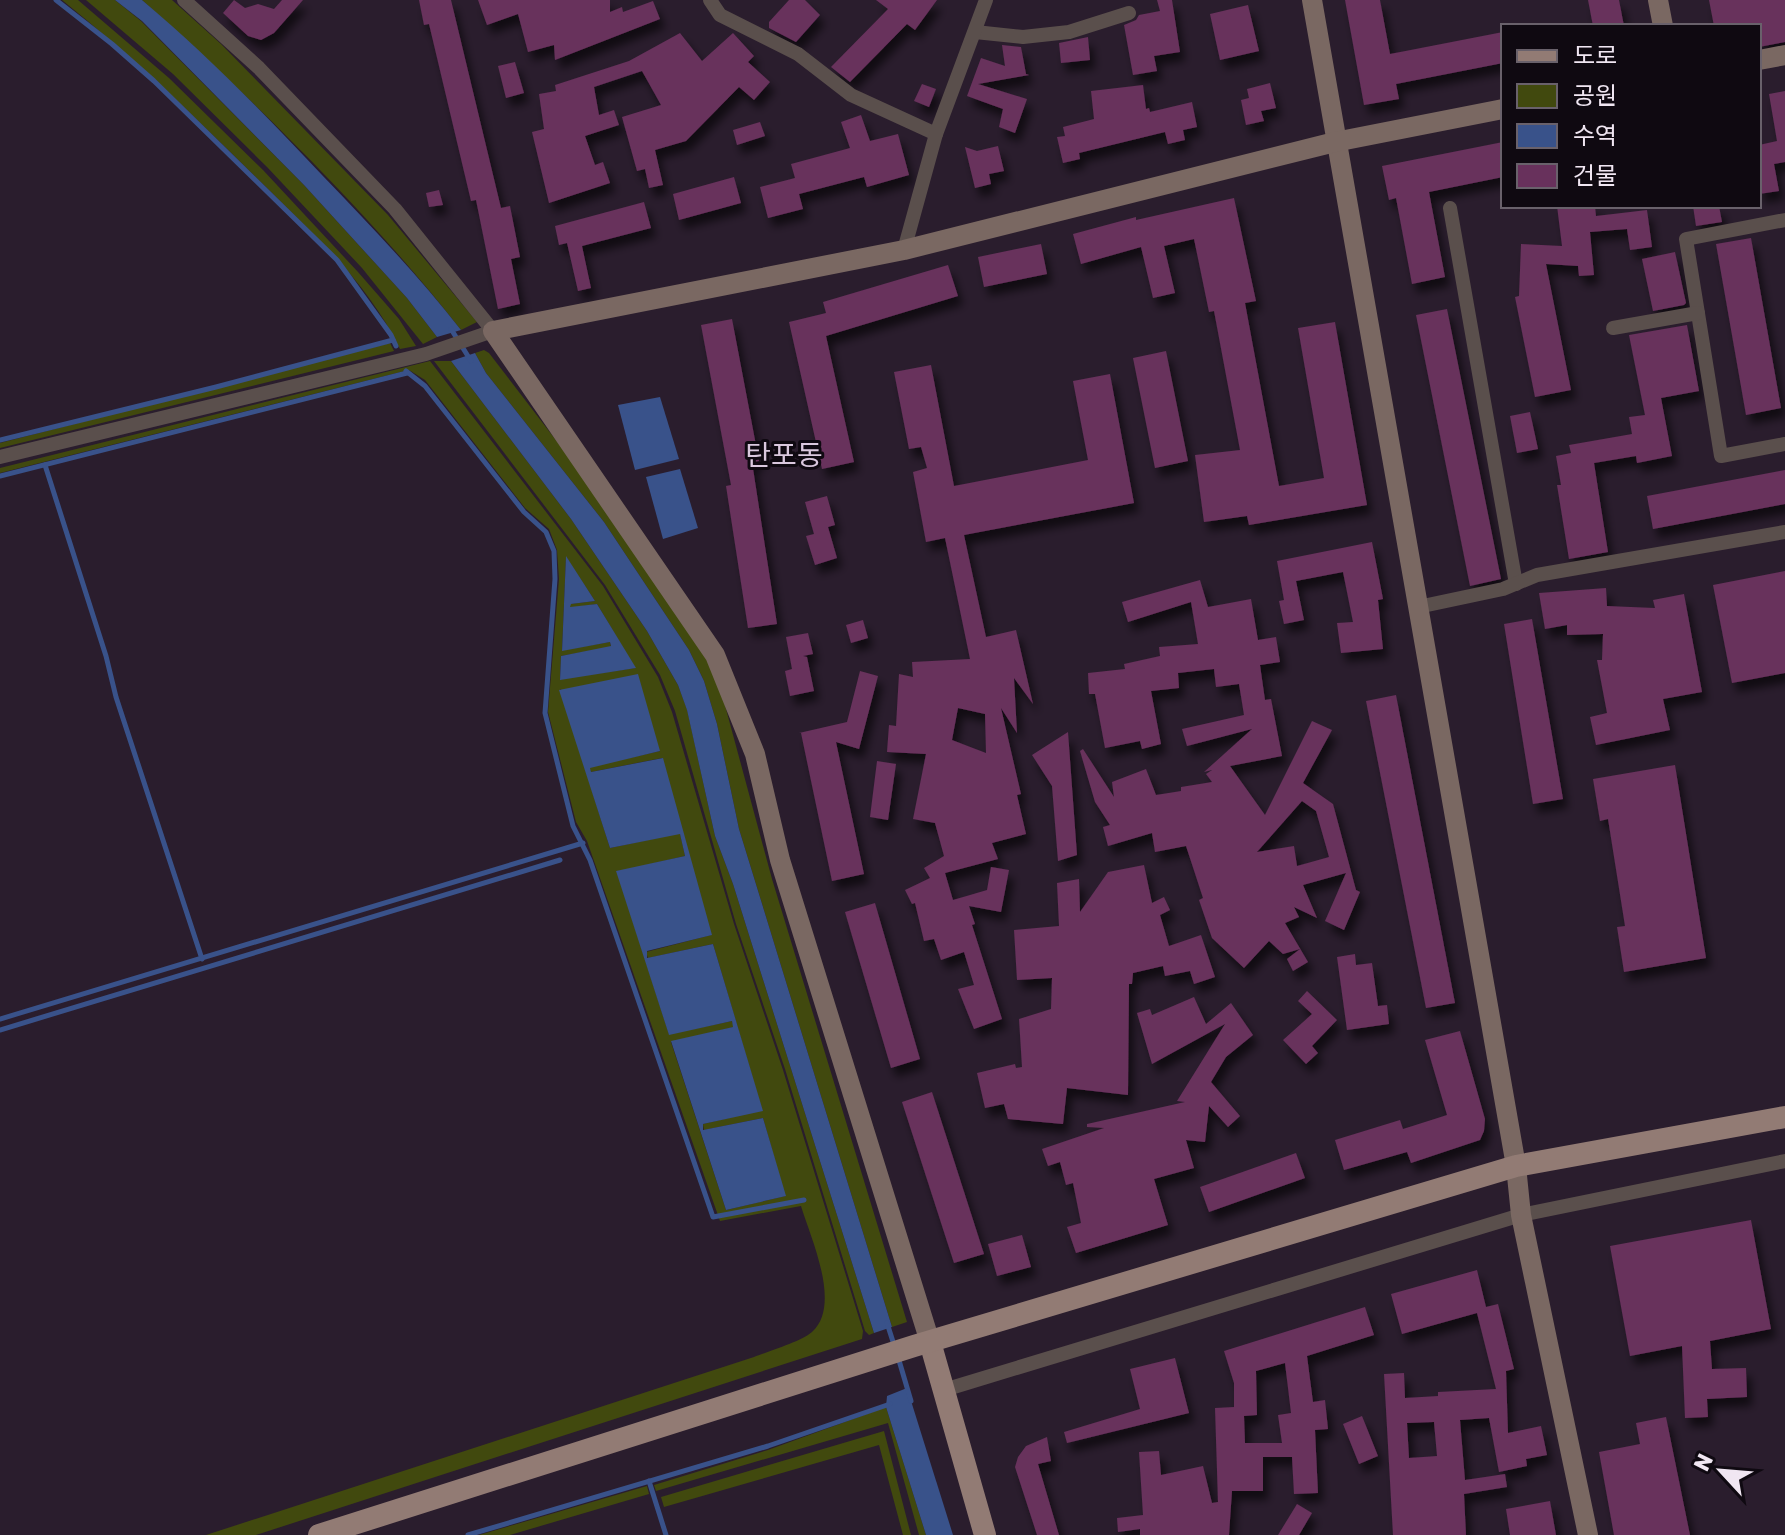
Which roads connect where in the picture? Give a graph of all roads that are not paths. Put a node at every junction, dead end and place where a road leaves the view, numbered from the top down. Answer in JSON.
{"nodes":[{"id":1,"x":184,"y":0,"type":"edge"},
{"id":2,"x":710,"y":0,"type":"edge"},
{"id":3,"x":986,"y":0,"type":"edge"},
{"id":4,"x":1312,"y":0,"type":"edge"},
{"id":5,"x":1658,"y":0,"type":"edge"},
{"id":6,"x":1129,"y":13,"type":"dead end"},
{"id":7,"x":1663,"y":24,"type":"edge"},
{"id":8,"x":975,"y":32,"type":"junction"},
{"id":9,"x":1785,"y":55,"type":"edge"},
{"id":10,"x":1761,"y":60,"type":"edge"},
{"id":11,"x":1501,"y":109,"type":"edge"},
{"id":12,"x":936,"y":134,"type":"junction"},
{"id":13,"x":1335,"y":142,"type":"junction"},
{"id":14,"x":1450,"y":208,"type":"dead end"},
{"id":15,"x":1785,"y":220,"type":"edge"},
{"id":16,"x":904,"y":250,"type":"junction"},
{"id":17,"x":1698,"y":313,"type":"junction"},
{"id":18,"x":1613,"y":328,"type":"dead end"},
{"id":19,"x":493,"y":331,"type":"junction"},
{"id":20,"x":1785,"y":444,"type":"edge"},
{"id":21,"x":0,"y":457,"type":"edge"},
{"id":22,"x":1785,"y":532,"type":"edge"},
{"id":23,"x":1516,"y":584,"type":"junction"},
{"id":24,"x":1418,"y":607,"type":"junction"},
{"id":25,"x":1785,"y":1117,"type":"edge"},
{"id":26,"x":1785,"y":1161,"type":"edge"},
{"id":27,"x":1516,"y":1166,"type":"junction"},
{"id":28,"x":1521,"y":1215,"type":"junction"},
{"id":29,"x":922,"y":1344,"type":"junction"},
{"id":30,"x":944,"y":1390,"type":"junction"},
{"id":31,"x":319,"y":1535,"type":"edge"},
{"id":32,"x":985,"y":1535,"type":"edge"},
{"id":33,"x":1588,"y":1535,"type":"edge"}],
"edges":[{"from":1,"to":19,"type":"street"},
{"from":2,"to":12,"type":"street"},
{"from":3,"to":8,"type":"street"},
{"from":4,"to":13,"type":"street"},
{"from":5,"to":7,"type":"street"},
{"from":6,"to":8,"type":"street"},
{"from":8,"to":12,"type":"street"},
{"from":9,"to":10,"type":"street"},
{"from":11,"to":13,"type":"street"},
{"from":12,"to":16,"type":"street"},
{"from":13,"to":16,"type":"street"},
{"from":13,"to":24,"type":"street"},
{"from":14,"to":23,"type":"street"},
{"from":15,"to":17,"type":"street"},
{"from":16,"to":19,"type":"street"},
{"from":17,"to":18,"type":"street"},
{"from":17,"to":20,"type":"street"},
{"from":19,"to":21,"type":"street"},
{"from":19,"to":29,"type":"street"},
{"from":22,"to":23,"type":"street"},
{"from":23,"to":24,"type":"street"},
{"from":24,"to":27,"type":"street"},
{"from":25,"to":27,"type":"main road"},
{"from":26,"to":28,"type":"street"},
{"from":27,"to":28,"type":"street"},
{"from":27,"to":29,"type":"main road"},
{"from":28,"to":30,"type":"street"},
{"from":28,"to":33,"type":"street"},
{"from":29,"to":30,"type":"main road"},
{"from":29,"to":31,"type":"main road"},
{"from":30,"to":32,"type":"main road"}]}
